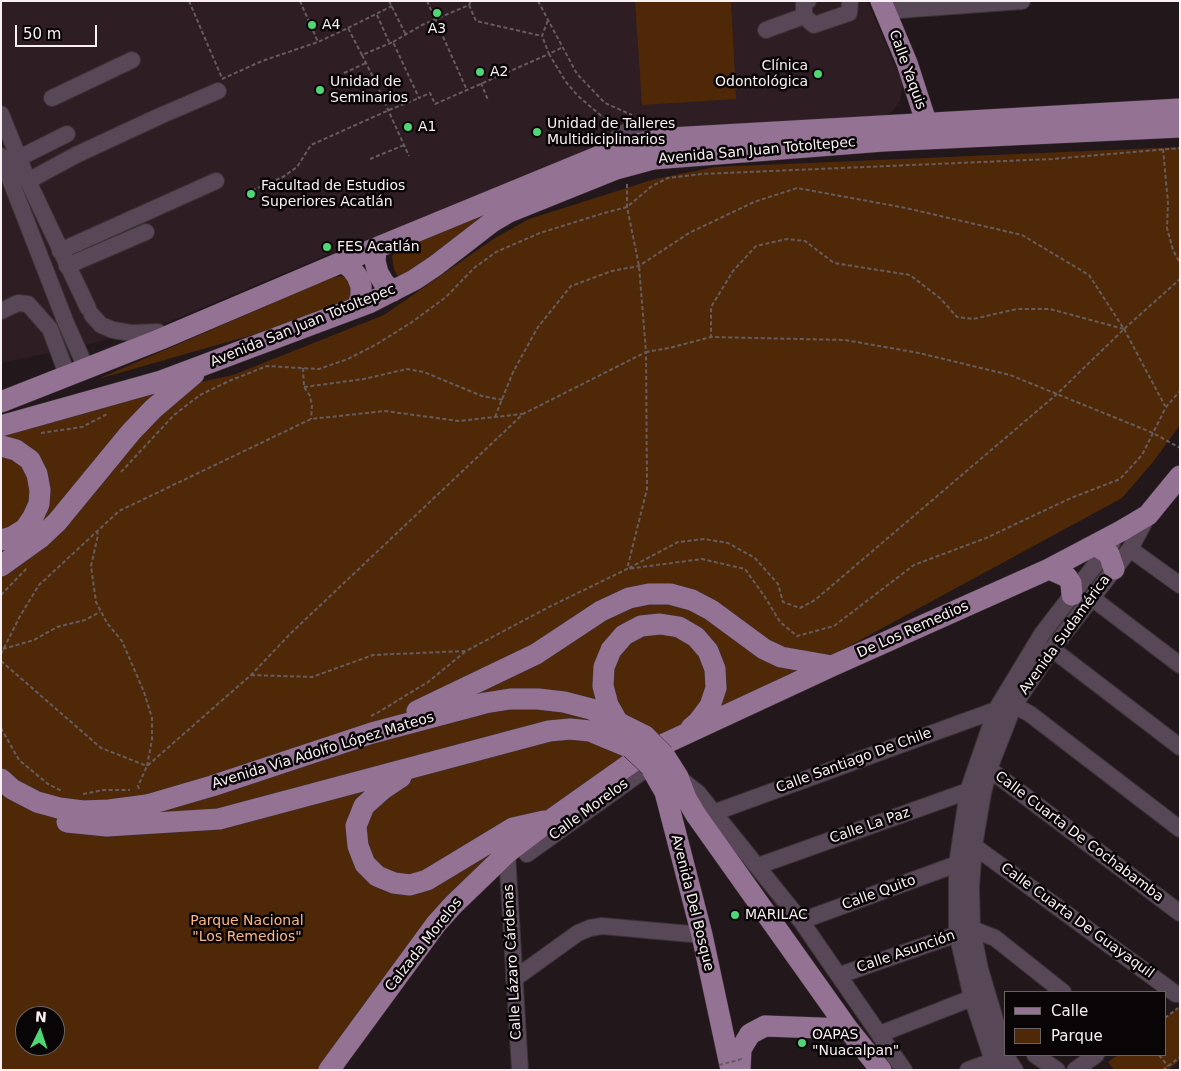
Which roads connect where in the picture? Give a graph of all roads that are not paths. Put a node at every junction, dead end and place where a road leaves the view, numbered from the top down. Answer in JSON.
{"nodes":[{"id":1,"x":850,"y":1,"type":"edge"},
{"id":2,"x":1022,"y":1,"type":"edge"},
{"id":3,"x":883,"y":6,"type":"edge"},
{"id":4,"x":806,"y":9,"type":"edge"},
{"id":5,"x":766,"y":30,"type":"dead end"},
{"id":6,"x":132,"y":60,"type":"dead end"},
{"id":7,"x":907,"y":63,"type":"junction"},
{"id":8,"x":220,"y":85,"type":"road end"},
{"id":9,"x":52,"y":98,"type":"dead end"},
{"id":10,"x":1180,"y":109,"type":"edge"},
{"id":11,"x":1,"y":114,"type":"edge"},
{"id":12,"x":882,"y":126,"type":"junction"},
{"id":13,"x":1180,"y":127,"type":"edge"},
{"id":14,"x":929,"y":131,"type":"junction"},
{"id":15,"x":67,"y":134,"type":"dead end"},
{"id":16,"x":670,"y":138,"type":"junction"},
{"id":17,"x":607,"y":153,"type":"junction"},
{"id":18,"x":1,"y":156,"type":"edge"},
{"id":19,"x":19,"y":158,"type":"junction"},
{"id":20,"x":28,"y":181,"type":"junction"},
{"id":21,"x":216,"y":181,"type":"dead end"},
{"id":22,"x":146,"y":232,"type":"dead end"},
{"id":23,"x":376,"y":249,"type":"junction"},
{"id":24,"x":64,"y":258,"type":"junction"},
{"id":25,"x":342,"y":262,"type":"junction"},
{"id":26,"x":393,"y":291,"type":"junction"},
{"id":27,"x":357,"y":307,"type":"junction"},
{"id":28,"x":2,"y":314,"type":"edge"},
{"id":29,"x":158,"y":336,"type":"junction"},
{"id":30,"x":73,"y":362,"type":"junction"},
{"id":31,"x":205,"y":364,"type":"junction"},
{"id":32,"x":1,"y":386,"type":"edge"},
{"id":33,"x":1,"y":402,"type":"edge"},
{"id":34,"x":1,"y":416,"type":"edge"},
{"id":35,"x":1,"y":426,"type":"edge"},
{"id":36,"x":1,"y":446,"type":"edge"},
{"id":37,"x":1176,"y":486,"type":"edge"},
{"id":38,"x":1,"y":540,"type":"edge"},
{"id":39,"x":1125,"y":540,"type":"junction"},
{"id":40,"x":1105,"y":555,"type":"junction"},
{"id":41,"x":1,"y":566,"type":"edge"},
{"id":42,"x":1049,"y":569,"type":"junction"},
{"id":43,"x":1180,"y":585,"type":"edge"},
{"id":44,"x":1082,"y":596,"type":"junction"},
{"id":45,"x":1052,"y":649,"type":"junction"},
{"id":46,"x":1180,"y":665,"type":"edge"},
{"id":47,"x":832,"y":666,"type":"junction"},
{"id":48,"x":1014,"y":704,"type":"junction"},
{"id":49,"x":996,"y":710,"type":"junction"},
{"id":50,"x":617,"y":721,"type":"junction"},
{"id":51,"x":370,"y":725,"type":"junction"},
{"id":52,"x":681,"y":736,"type":"junction"},
{"id":53,"x":1180,"y":747,"type":"edge"},
{"id":54,"x":644,"y":754,"type":"junction"},
{"id":55,"x":420,"y":767,"type":"junction"},
{"id":56,"x":982,"y":768,"type":"junction"},
{"id":57,"x":678,"y":777,"type":"junction"},
{"id":58,"x":1,"y":779,"type":"edge"},
{"id":59,"x":212,"y":786,"type":"junction"},
{"id":60,"x":976,"y":792,"type":"junction"},
{"id":61,"x":1,"y":797,"type":"edge"},
{"id":62,"x":713,"y":813,"type":"junction"},
{"id":63,"x":219,"y":819,"type":"junction"},
{"id":64,"x":549,"y":821,"type":"junction"},
{"id":65,"x":1180,"y":829,"type":"edge"},
{"id":66,"x":974,"y":846,"type":"junction"},
{"id":67,"x":517,"y":854,"type":"junction"},
{"id":68,"x":957,"y":864,"type":"junction"},
{"id":69,"x":758,"y":866,"type":"junction"},
{"id":70,"x":1180,"y":913,"type":"edge"},
{"id":71,"x":801,"y":921,"type":"junction"},
{"id":72,"x":965,"y":931,"type":"junction"},
{"id":73,"x":702,"y":935,"type":"junction"},
{"id":74,"x":840,"y":975,"type":"junction"},
{"id":75,"x":514,"y":979,"type":"junction"},
{"id":76,"x":1063,"y":991,"type":"edge"},
{"id":77,"x":1180,"y":994,"type":"edge"},
{"id":78,"x":972,"y":998,"type":"junction"},
{"id":79,"x":848,"y":1029,"type":"junction"},
{"id":80,"x":995,"y":1032,"type":"edge"},
{"id":81,"x":880,"y":1034,"type":"junction"},
{"id":82,"x":1036,"y":1056,"type":"edge"},
{"id":83,"x":1095,"y":1056,"type":"edge"},
{"id":84,"x":1003,"y":1061,"type":"edge"},
{"id":85,"x":733,"y":1066,"type":"edge"},
{"id":86,"x":329,"y":1070,"type":"edge"},
{"id":87,"x":520,"y":1070,"type":"edge"},
{"id":88,"x":881,"y":1070,"type":"edge"},
{"id":89,"x":904,"y":1070,"type":"edge"},
{"id":90,"x":968,"y":1070,"type":"edge"},
{"id":91,"x":1057,"y":1070,"type":"edge"},
{"id":92,"x":1075,"y":1070,"type":"edge"}],
"edges":[{"from":1,"to":4,"type":"street"},
{"from":2,"to":3,"type":"street"},
{"from":3,"to":7,"type":"main road","name":"Calle Yaquis"},
{"from":4,"to":5,"type":"street"},
{"from":6,"to":9,"type":"street"},
{"from":7,"to":12,"type":"main road"},
{"from":7,"to":14,"type":"main road","name":"Calle Yaquis"},
{"from":8,"to":20,"type":"street"},
{"from":10,"to":14,"type":"main road","name":"Avenida San Juan Totoltepec"},
{"from":11,"to":19,"type":"street"},
{"from":12,"to":14,"type":"main road","name":"Avenida San Juan Totoltepec"},
{"from":12,"to":16,"type":"main road","name":"Avenida San Juan Totoltepec"},
{"from":13,"to":14,"type":"main road","name":"Avenida San Juan Totoltepec"},
{"from":14,"to":26,"type":"main road","name":"Avenida San Juan Totoltepec"},
{"from":15,"to":19,"type":"street"},
{"from":16,"to":17,"type":"main road","name":"Avenida San Juan Totoltepec"},
{"from":16,"to":17,"type":"street"},
{"from":17,"to":23,"type":"main road","name":"Avenida San Juan Totoltepec"},
{"from":18,"to":30,"type":"street"},
{"from":19,"to":20,"type":"street"},
{"from":20,"to":24,"type":"street"},
{"from":21,"to":24,"type":"street"},
{"from":22,"to":24,"type":"street"},
{"from":23,"to":25,"type":"main road","name":"Avenida San Juan Totoltepec"},
{"from":23,"to":26,"type":"main road"},
{"from":24,"to":29,"type":"street"},
{"from":25,"to":27,"type":"main road"},
{"from":25,"to":29,"type":"main road","name":"Avenida San Juan Totoltepec"},
{"from":26,"to":27,"type":"main road","name":"Avenida San Juan Totoltepec"},
{"from":27,"to":31,"type":"main road","name":"Avenida San Juan Totoltepec"},
{"from":28,"to":30,"type":"street"},
{"from":29,"to":30,"type":"main road"},
{"from":29,"to":33,"type":"main road"},
{"from":30,"to":32,"type":"main road"},
{"from":31,"to":34,"type":"main road"},
{"from":31,"to":35,"type":"main road","name":"Avenida San Juan Totoltepec"},
{"from":31,"to":41,"type":"main road"},
{"from":36,"to":38,"type":"main road"},
{"from":37,"to":39,"type":"main road","name":"De Los Remedios"},
{"from":39,"to":40,"type":"main road","name":"De Los Remedios"},
{"from":39,"to":40,"type":"street","name":"Avenida Sudamérica"},
{"from":39,"to":43,"type":"street"},
{"from":40,"to":42,"type":"main road","name":"De Los Remedios"},
{"from":40,"to":44,"type":"street","name":"Avenida Sudamérica"},
{"from":42,"to":44,"type":"main road"},
{"from":42,"to":47,"type":"main road","name":"De Los Remedios"},
{"from":44,"to":45,"type":"street","name":"Avenida Sudamérica"},
{"from":44,"to":46,"type":"street"},
{"from":44,"to":49,"type":"street","name":"Avenida Sudamérica"},
{"from":45,"to":48,"type":"street","name":"Avenida Sudamérica"},
{"from":45,"to":53,"type":"street"},
{"from":47,"to":51,"type":"main road"},
{"from":47,"to":52,"type":"main road","name":"De Los Remedios"},
{"from":48,"to":56,"type":"street","name":"Avenida Sudamérica"},
{"from":48,"to":65,"type":"street"},
{"from":49,"to":56,"type":"street","name":"Avenida Sudamérica"},
{"from":49,"to":62,"type":"street","name":"Calle Santiago De Chile"},
{"from":50,"to":51,"type":"main road","name":"Avenida Via Adolfo López Mateos"},
{"from":50,"to":52,"type":"main road"},
{"from":50,"to":54,"type":"main road","name":"Avenida Via Adolfo López Mateos"},
{"from":51,"to":59,"type":"main road","name":"Avenida Via Adolfo López Mateos"},
{"from":52,"to":54,"type":"main road","name":"De Los Remedios"},
{"from":54,"to":55,"type":"main road"},
{"from":54,"to":57,"type":"main road"},
{"from":54,"to":64,"type":"main road","name":"Calzada Morelos"},
{"from":54,"to":67,"type":"street","name":"Calle Morelos"},
{"from":54,"to":73,"type":"main road","name":"Avenida Del Bosque"},
{"from":55,"to":63,"type":"main road"},
{"from":55,"to":64,"type":"main road"},
{"from":56,"to":60,"type":"street","name":"Avenida Sudamérica"},
{"from":56,"to":70,"type":"street","name":"Calle Cuarta De Cochabamba"},
{"from":57,"to":62,"type":"street"},
{"from":57,"to":79,"type":"main road"},
{"from":58,"to":59,"type":"main road","name":"Avenida Via Adolfo López Mateos"},
{"from":59,"to":63,"type":"main road"},
{"from":60,"to":66,"type":"street","name":"Avenida Sudamérica"},
{"from":60,"to":68,"type":"street","name":"Avenida Sudamérica"},
{"from":60,"to":69,"type":"street","name":"Calle La Paz"},
{"from":61,"to":63,"type":"main road"},
{"from":62,"to":69,"type":"street"},
{"from":64,"to":67,"type":"main road","name":"Calzada Morelos"},
{"from":66,"to":72,"type":"street","name":"Avenida Sudamérica"},
{"from":66,"to":77,"type":"street","name":"Calle Cuarta De Guayaquil"},
{"from":67,"to":75,"type":"street","name":"Calle Lázaro Cárdenas"},
{"from":67,"to":86,"type":"main road","name":"Calzada Morelos"},
{"from":68,"to":71,"type":"street","name":"Calle Quito"},
{"from":68,"to":72,"type":"street","name":"Avenida Sudamérica"},
{"from":69,"to":71,"type":"street"},
{"from":71,"to":74,"type":"street"},
{"from":72,"to":74,"type":"street","name":"Calle Asunción"},
{"from":72,"to":76,"type":"street"},
{"from":72,"to":78,"type":"street","name":"Avenida Sudamérica"},
{"from":72,"to":80,"type":"street","name":"Avenida Sudamérica"},
{"from":73,"to":75,"type":"street"},
{"from":73,"to":85,"type":"main road","name":"Avenida Del Bosque"},
{"from":74,"to":81,"type":"street"},
{"from":75,"to":87,"type":"street","name":"Calle Lázaro Cárdenas"},
{"from":78,"to":80,"type":"street","name":"Avenida Sudamérica"},
{"from":78,"to":81,"type":"street"},
{"from":79,"to":85,"type":"main road"},
{"from":79,"to":88,"type":"main road"},
{"from":80,"to":84,"type":"street","name":"Avenida Sudamérica"},
{"from":81,"to":89,"type":"street"},
{"from":82,"to":91,"type":"street"},
{"from":83,"to":92,"type":"street"},
{"from":84,"to":90,"type":"street"}]}
